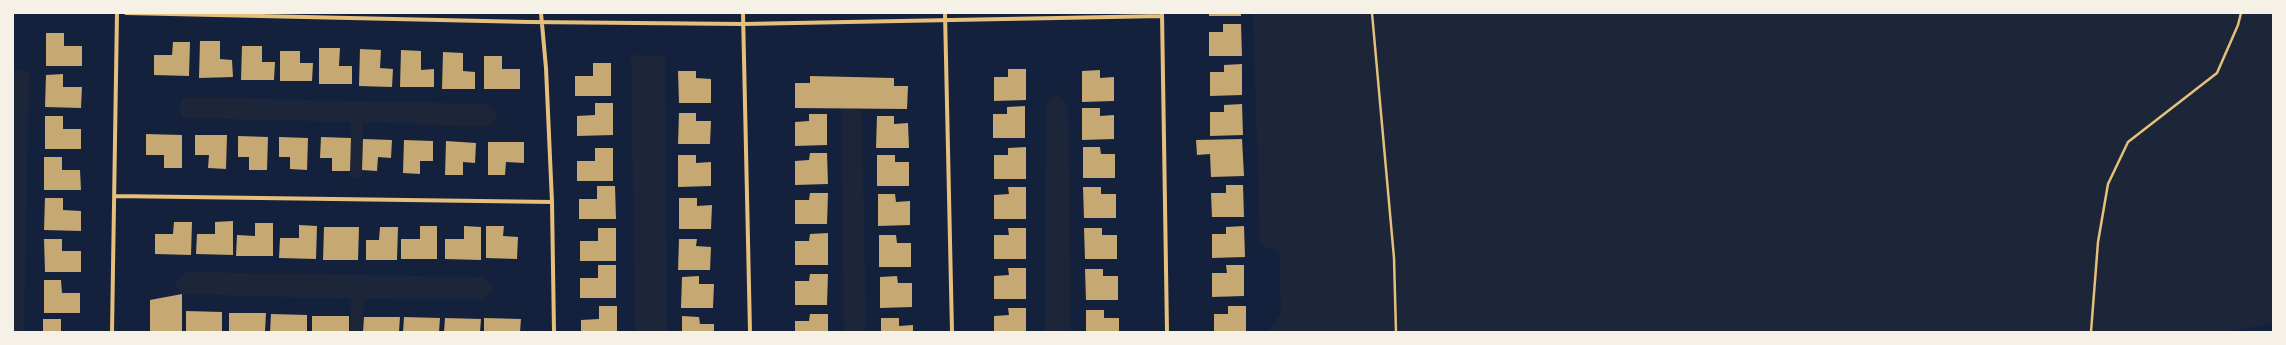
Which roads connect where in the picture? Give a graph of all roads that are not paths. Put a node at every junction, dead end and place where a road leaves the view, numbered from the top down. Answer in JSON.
{"nodes":[{"id":1,"x":116,"y":13,"type":"edge"},
{"id":2,"x":126,"y":13,"type":"edge"},
{"id":3,"x":541,"y":13,"type":"edge"},
{"id":4,"x":743,"y":13,"type":"edge"},
{"id":5,"x":945,"y":13,"type":"edge"},
{"id":6,"x":328,"y":15,"type":"edge"},
{"id":7,"x":1162,"y":15,"type":"edge"},
{"id":8,"x":945,"y":20,"type":"junction"},
{"id":9,"x":542,"y":22,"type":"junction"},
{"id":10,"x":743,"y":24,"type":"junction"},
{"id":11,"x":114,"y":196,"type":"junction"},
{"id":12,"x":552,"y":202,"type":"junction"},
{"id":13,"x":112,"y":332,"type":"edge"},
{"id":14,"x":554,"y":332,"type":"edge"},
{"id":15,"x":750,"y":332,"type":"edge"},
{"id":16,"x":952,"y":332,"type":"edge"},
{"id":17,"x":1167,"y":332,"type":"edge"}],
"edges":[{"from":1,"to":11,"type":"street"},
{"from":2,"to":6,"type":"street"},
{"from":3,"to":9,"type":"street"},
{"from":4,"to":10,"type":"street"},
{"from":5,"to":8,"type":"street"},
{"from":6,"to":9,"type":"street"},
{"from":7,"to":8,"type":"street"},
{"from":7,"to":17,"type":"street"},
{"from":8,"to":10,"type":"street"},
{"from":8,"to":16,"type":"street"},
{"from":9,"to":10,"type":"street"},
{"from":9,"to":12,"type":"street"},
{"from":10,"to":15,"type":"street"},
{"from":11,"to":12,"type":"street"},
{"from":11,"to":13,"type":"street"},
{"from":12,"to":14,"type":"street"}]}
